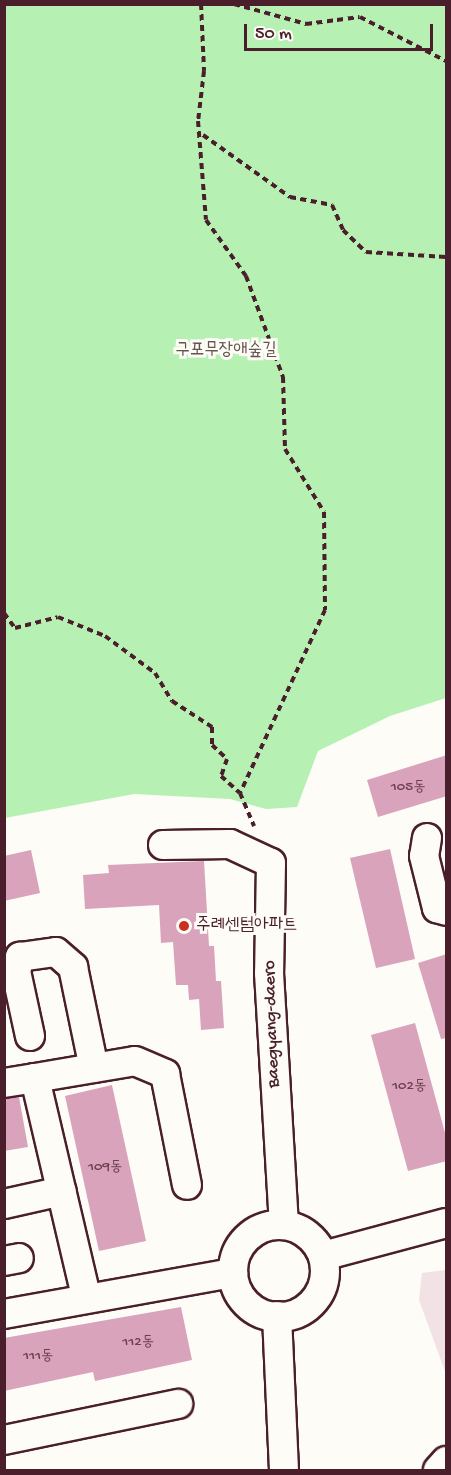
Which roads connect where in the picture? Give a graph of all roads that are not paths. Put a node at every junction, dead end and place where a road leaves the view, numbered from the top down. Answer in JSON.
{"nodes":[{"id":1,"x":427,"y":838,"type":"dead end"},
{"id":2,"x":163,"y":844,"type":"dead end"},
{"id":3,"x":447,"y":911,"type":"edge"},
{"id":4,"x":30,"y":1036,"type":"dead end"},
{"id":5,"x":94,"y":1068,"type":"junction"},
{"id":6,"x":35,"y":1078,"type":"junction"},
{"id":7,"x":4,"y":1083,"type":"edge"},
{"id":8,"x":187,"y":1185,"type":"dead end"},
{"id":9,"x":62,"y":1191,"type":"junction"},
{"id":10,"x":4,"y":1204,"type":"edge"},
{"id":11,"x":447,"y":1223,"type":"edge"},
{"id":12,"x":284,"y":1225,"type":"junction"},
{"id":13,"x":323,"y":1257,"type":"junction"},
{"id":14,"x":233,"y":1273,"type":"junction"},
{"id":15,"x":86,"y":1296,"type":"junction"},
{"id":16,"x":4,"y":1314,"type":"edge"},
{"id":17,"x":277,"y":1316,"type":"junction"},
{"id":18,"x":178,"y":1404,"type":"dead end"},
{"id":19,"x":4,"y":1440,"type":"edge"},
{"id":20,"x":447,"y":1461,"type":"edge"},
{"id":21,"x":284,"y":1470,"type":"edge"},
{"id":22,"x":438,"y":1470,"type":"edge"}],
"edges":[{"from":1,"to":3,"type":"street"},
{"from":2,"to":12,"type":"street","name":"Baegyang-daero"},
{"from":4,"to":5,"type":"street"},
{"from":5,"to":6,"type":"street"},
{"from":5,"to":8,"type":"street"},
{"from":6,"to":7,"type":"street"},
{"from":6,"to":9,"type":"street"},
{"from":9,"to":10,"type":"street"},
{"from":9,"to":15,"type":"street"},
{"from":11,"to":13,"type":"street"},
{"from":12,"to":13,"type":"street"},
{"from":12,"to":14,"type":"street"},
{"from":13,"to":17,"type":"street"},
{"from":14,"to":15,"type":"street"},
{"from":14,"to":17,"type":"street"},
{"from":15,"to":16,"type":"street"},
{"from":17,"to":21,"type":"street"},
{"from":18,"to":19,"type":"street"},
{"from":20,"to":22,"type":"street"}]}
